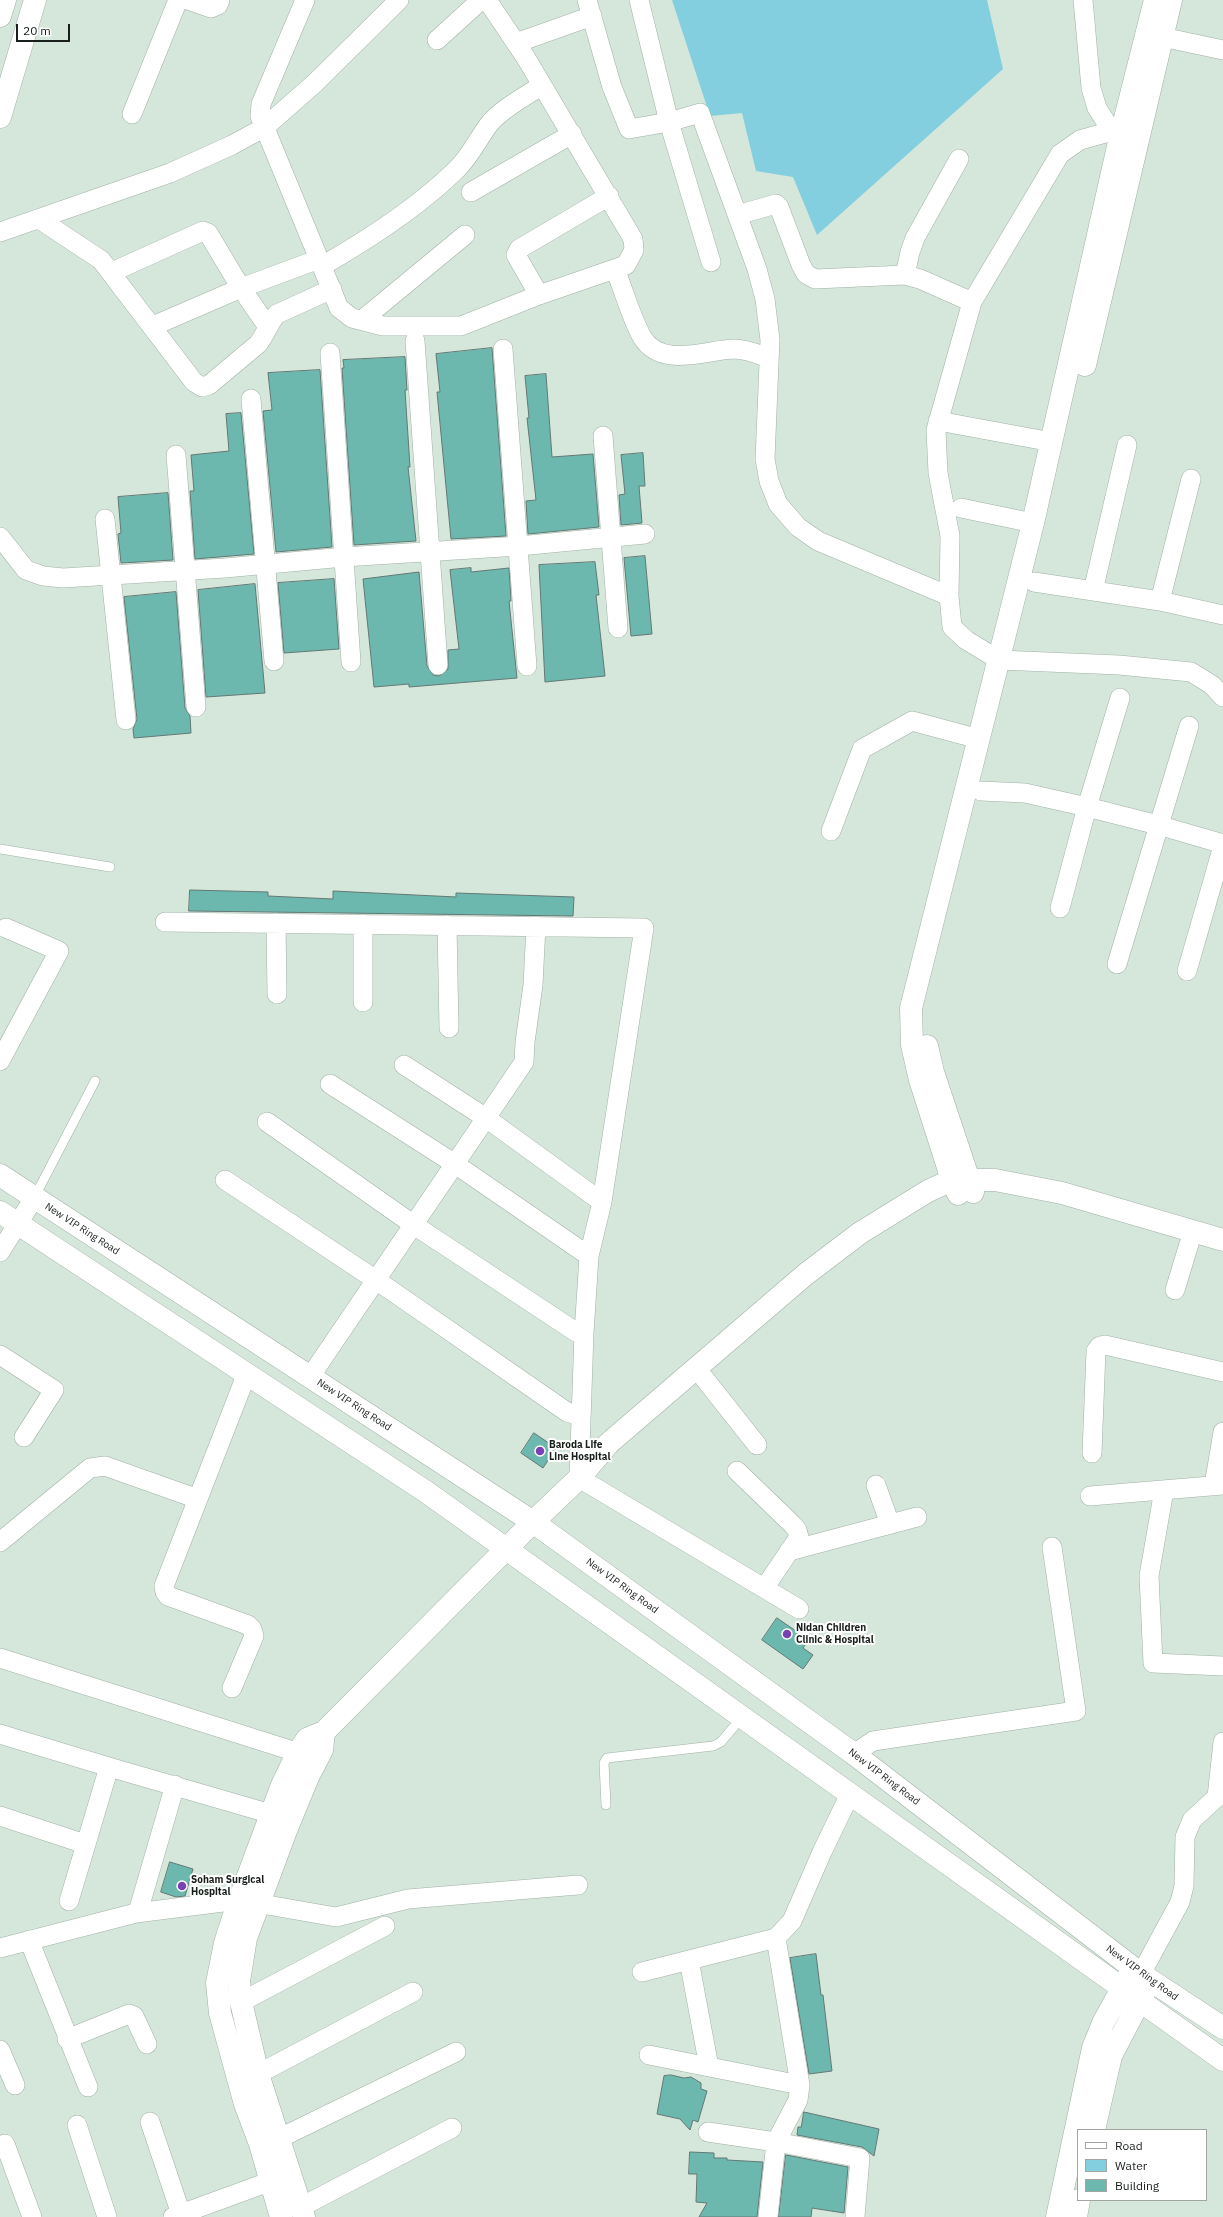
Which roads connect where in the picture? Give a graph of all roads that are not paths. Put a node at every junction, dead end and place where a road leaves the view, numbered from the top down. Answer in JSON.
{"nodes":[{"id":1,"x":5,"y":0,"type":"edge"},
{"id":2,"x":35,"y":0,"type":"edge"},
{"id":3,"x":178,"y":0,"type":"edge"},
{"id":4,"x":188,"y":0,"type":"edge"},
{"id":5,"x":220,"y":0,"type":"edge"},
{"id":6,"x":305,"y":0,"type":"edge"},
{"id":7,"x":399,"y":0,"type":"edge"},
{"id":8,"x":481,"y":0,"type":"edge"},
{"id":9,"x":487,"y":0,"type":"edge"},
{"id":10,"x":639,"y":0,"type":"edge"},
{"id":11,"x":1083,"y":0,"type":"edge"},
{"id":12,"x":1155,"y":0,"type":"edge"},
{"id":13,"x":1171,"y":0,"type":"edge"},
{"id":14,"x":590,"y":8,"type":"edge"},
{"id":15,"x":0,"y":16,"type":"edge"},
{"id":16,"x":1154,"y":35,"type":"junction"},
{"id":17,"x":437,"y":40,"type":"dead end"},
{"id":18,"x":516,"y":43,"type":"junction"},
{"id":19,"x":1223,"y":50,"type":"edge"},
{"id":20,"x":542,"y":85,"type":"junction"},
{"id":21,"x":132,"y":114,"type":"dead end"},
{"id":22,"x":0,"y":117,"type":"edge"},
{"id":23,"x":670,"y":122,"type":"junction"},
{"id":24,"x":264,"y":127,"type":"junction"},
{"id":25,"x":572,"y":134,"type":"junction"},
{"id":26,"x":1116,"y":137,"type":"junction"},
{"id":27,"x":959,"y":159,"type":"dead end"},
{"id":28,"x":471,"y":192,"type":"dead end"},
{"id":29,"x":609,"y":196,"type":"junction"},
{"id":30,"x":737,"y":215,"type":"junction"},
{"id":31,"x":39,"y":219,"type":"junction"},
{"id":32,"x":0,"y":232,"type":"edge"},
{"id":33,"x":465,"y":235,"type":"dead end"},
{"id":34,"x":711,"y":262,"type":"dead end"},
{"id":35,"x":321,"y":263,"type":"junction"},
{"id":36,"x":615,"y":269,"type":"junction"},
{"id":37,"x":112,"y":272,"type":"junction"},
{"id":38,"x":905,"y":275,"type":"junction"},
{"id":39,"x":241,"y":288,"type":"junction"},
{"id":40,"x":332,"y":289,"type":"junction"},
{"id":41,"x":539,"y":295,"type":"junction"},
{"id":42,"x":972,"y":302,"type":"junction"},
{"id":43,"x":362,"y":320,"type":"junction"},
{"id":44,"x":153,"y":326,"type":"junction"},
{"id":45,"x":268,"y":327,"type":"junction"},
{"id":46,"x":415,"y":341,"type":"dead end"},
{"id":47,"x":503,"y":349,"type":"dead end"},
{"id":48,"x":330,"y":353,"type":"dead end"},
{"id":49,"x":769,"y":358,"type":"junction"},
{"id":50,"x":251,"y":399,"type":"dead end"},
{"id":51,"x":938,"y":421,"type":"junction"},
{"id":52,"x":603,"y":436,"type":"dead end"},
{"id":53,"x":1052,"y":442,"type":"junction"},
{"id":54,"x":1127,"y":445,"type":"dead end"},
{"id":55,"x":176,"y":455,"type":"dead end"},
{"id":56,"x":1191,"y":479,"type":"dead end"},
{"id":57,"x":961,"y":508,"type":"dead end"},
{"id":58,"x":105,"y":520,"type":"dead end"},
{"id":59,"x":1033,"y":523,"type":"junction"},
{"id":60,"x":645,"y":534,"type":"dead end"},
{"id":61,"x":612,"y":536,"type":"junction"},
{"id":62,"x":0,"y":537,"type":"edge"},
{"id":63,"x":519,"y":546,"type":"junction"},
{"id":64,"x":431,"y":551,"type":"junction"},
{"id":65,"x":344,"y":557,"type":"junction"},
{"id":66,"x":265,"y":563,"type":"junction"},
{"id":67,"x":184,"y":569,"type":"junction"},
{"id":68,"x":112,"y":574,"type":"junction"},
{"id":69,"x":1034,"y":582,"type":"junction"},
{"id":70,"x":1093,"y":591,"type":"junction"},
{"id":71,"x":949,"y":596,"type":"junction"},
{"id":72,"x":1160,"y":601,"type":"junction"},
{"id":73,"x":1223,"y":615,"type":"edge"},
{"id":74,"x":618,"y":628,"type":"dead end"},
{"id":75,"x":274,"y":661,"type":"dead end"},
{"id":76,"x":1006,"y":661,"type":"junction"},
{"id":77,"x":352,"y":662,"type":"dead end"},
{"id":78,"x":438,"y":665,"type":"dead end"},
{"id":79,"x":527,"y":666,"type":"dead end"},
{"id":80,"x":1223,"y":697,"type":"edge"},
{"id":81,"x":1120,"y":698,"type":"dead end"},
{"id":82,"x":196,"y":707,"type":"dead end"},
{"id":83,"x":126,"y":720,"type":"dead end"},
{"id":84,"x":1189,"y":726,"type":"dead end"},
{"id":85,"x":979,"y":739,"type":"junction"},
{"id":86,"x":981,"y":791,"type":"junction"},
{"id":87,"x":1087,"y":807,"type":"junction"},
{"id":88,"x":1158,"y":825,"type":"junction"},
{"id":89,"x":831,"y":831,"type":"dead end"},
{"id":90,"x":1223,"y":845,"type":"edge"},
{"id":91,"x":0,"y":849,"type":"edge"},
{"id":92,"x":110,"y":867,"type":"dead end"},
{"id":93,"x":1060,"y":908,"type":"dead end"},
{"id":94,"x":165,"y":922,"type":"dead end"},
{"id":95,"x":276,"y":923,"type":"junction"},
{"id":96,"x":363,"y":924,"type":"junction"},
{"id":97,"x":447,"y":925,"type":"junction"},
{"id":98,"x":536,"y":926,"type":"junction"},
{"id":99,"x":6,"y":928,"type":"dead end"},
{"id":100,"x":1118,"y":964,"type":"dead end"},
{"id":101,"x":1187,"y":971,"type":"dead end"},
{"id":102,"x":278,"y":994,"type":"dead end"},
{"id":103,"x":363,"y":1002,"type":"dead end"},
{"id":104,"x":449,"y":1028,"type":"dead end"},
{"id":105,"x":7,"y":1035,"type":"edge"},
{"id":106,"x":0,"y":1061,"type":"edge"},
{"id":107,"x":404,"y":1065,"type":"dead end"},
{"id":108,"x":95,"y":1081,"type":"dead end"},
{"id":109,"x":330,"y":1084,"type":"dead end"},
{"id":110,"x":486,"y":1118,"type":"junction"},
{"id":111,"x":267,"y":1122,"type":"dead end"},
{"id":112,"x":455,"y":1164,"type":"junction"},
{"id":113,"x":0,"y":1175,"type":"edge"},
{"id":114,"x":225,"y":1180,"type":"dead end"},
{"id":115,"x":963,"y":1187,"type":"junction"},
{"id":116,"x":34,"y":1198,"type":"junction"},
{"id":117,"x":602,"y":1202,"type":"junction"},
{"id":118,"x":0,"y":1212,"type":"edge"},
{"id":119,"x":18,"y":1224,"type":"junction"},
{"id":120,"x":414,"y":1225,"type":"junction"},
{"id":121,"x":1223,"y":1240,"type":"edge"},
{"id":122,"x":1189,"y":1244,"type":"junction"},
{"id":123,"x":0,"y":1252,"type":"edge"},
{"id":124,"x":1223,"y":1254,"type":"edge"},
{"id":125,"x":589,"y":1256,"type":"junction"},
{"id":126,"x":376,"y":1280,"type":"junction"},
{"id":127,"x":1175,"y":1290,"type":"dead end"},
{"id":128,"x":584,"y":1333,"type":"junction"},
{"id":129,"x":0,"y":1355,"type":"edge"},
{"id":130,"x":1223,"y":1372,"type":"edge"},
{"id":131,"x":247,"y":1373,"type":"junction"},
{"id":132,"x":310,"y":1377,"type":"junction"},
{"id":133,"x":704,"y":1378,"type":"junction"},
{"id":134,"x":581,"y":1416,"type":"junction"},
{"id":135,"x":1223,"y":1432,"type":"edge"},
{"id":136,"x":24,"y":1437,"type":"dead end"},
{"id":137,"x":757,"y":1445,"type":"dead end"},
{"id":138,"x":1092,"y":1453,"type":"dead end"},
{"id":139,"x":737,"y":1471,"type":"dead end"},
{"id":140,"x":579,"y":1478,"type":"junction"},
{"id":141,"x":876,"y":1485,"type":"dead end"},
{"id":142,"x":1219,"y":1485,"type":"edge"},
{"id":143,"x":1164,"y":1490,"type":"junction"},
{"id":144,"x":1090,"y":1496,"type":"dead end"},
{"id":145,"x":198,"y":1499,"type":"junction"},
{"id":146,"x":917,"y":1517,"type":"dead end"},
{"id":147,"x":532,"y":1522,"type":"junction"},
{"id":148,"x":890,"y":1524,"type":"junction"},
{"id":149,"x":0,"y":1542,"type":"edge"},
{"id":150,"x":1052,"y":1546,"type":"dead end"},
{"id":151,"x":506,"y":1549,"type":"junction"},
{"id":152,"x":790,"y":1551,"type":"junction"},
{"id":153,"x":765,"y":1587,"type":"junction"},
{"id":154,"x":799,"y":1609,"type":"dead end"},
{"id":155,"x":0,"y":1658,"type":"edge"},
{"id":156,"x":1223,"y":1666,"type":"edge"},
{"id":157,"x":232,"y":1688,"type":"dead end"},
{"id":158,"x":742,"y":1717,"type":"junction"},
{"id":159,"x":0,"y":1734,"type":"edge"},
{"id":160,"x":1223,"y":1742,"type":"edge"},
{"id":161,"x":854,"y":1754,"type":"junction"},
{"id":162,"x":308,"y":1755,"type":"junction"},
{"id":163,"x":108,"y":1767,"type":"junction"},
{"id":164,"x":175,"y":1785,"type":"junction"},
{"id":165,"x":850,"y":1794,"type":"junction"},
{"id":166,"x":606,"y":1805,"type":"dead end"},
{"id":167,"x":0,"y":1816,"type":"edge"},
{"id":168,"x":281,"y":1817,"type":"junction"},
{"id":169,"x":85,"y":1844,"type":"junction"},
{"id":170,"x":578,"y":1885,"type":"dead end"},
{"id":171,"x":239,"y":1900,"type":"junction"},
{"id":172,"x":69,"y":1901,"type":"dead end"},
{"id":173,"x":260,"y":1903,"type":"junction"},
{"id":174,"x":138,"y":1912,"type":"junction"},
{"id":175,"x":385,"y":1926,"type":"dead end"},
{"id":176,"x":776,"y":1938,"type":"junction"},
{"id":177,"x":29,"y":1940,"type":"junction"},
{"id":178,"x":0,"y":1948,"type":"edge"},
{"id":179,"x":689,"y":1960,"type":"junction"},
{"id":180,"x":642,"y":1972,"type":"dead end"},
{"id":181,"x":1142,"y":1974,"type":"junction"},
{"id":182,"x":1121,"y":1987,"type":"junction"},
{"id":183,"x":413,"y":1992,"type":"dead end"},
{"id":184,"x":1139,"y":2000,"type":"junction"},
{"id":185,"x":240,"y":2002,"type":"junction"},
{"id":186,"x":1223,"y":2028,"type":"edge"},
{"id":187,"x":67,"y":2039,"type":"junction"},
{"id":188,"x":147,"y":2044,"type":"dead end"},
{"id":189,"x":0,"y":2050,"type":"edge"},
{"id":190,"x":456,"y":2052,"type":"dead end"},
{"id":191,"x":649,"y":2055,"type":"dead end"},
{"id":192,"x":1223,"y":2060,"type":"edge"},
{"id":193,"x":709,"y":2067,"type":"junction"},
{"id":194,"x":258,"y":2074,"type":"junction"},
{"id":195,"x":15,"y":2085,"type":"dead end"},
{"id":196,"x":800,"y":2085,"type":"junction"},
{"id":197,"x":88,"y":2087,"type":"dead end"},
{"id":198,"x":150,"y":2122,"type":"dead end"},
{"id":199,"x":77,"y":2125,"type":"dead end"},
{"id":200,"x":452,"y":2128,"type":"dead end"},
{"id":201,"x":1094,"y":2129,"type":"edge"},
{"id":202,"x":708,"y":2132,"type":"dead end"},
{"id":203,"x":278,"y":2139,"type":"junction"},
{"id":204,"x":776,"y":2142,"type":"junction"},
{"id":205,"x":5,"y":2144,"type":"dead end"},
{"id":206,"x":280,"y":2178,"type":"junction"},
{"id":207,"x":1079,"y":2201,"type":"edge"},
{"id":208,"x":302,"y":2212,"type":"edge"},
{"id":209,"x":179,"y":2216,"type":"edge"},
{"id":210,"x":32,"y":2217,"type":"edge"},
{"id":211,"x":107,"y":2217,"type":"edge"},
{"id":212,"x":281,"y":2217,"type":"edge"},
{"id":213,"x":768,"y":2217,"type":"edge"},
{"id":214,"x":855,"y":2217,"type":"edge"},
{"id":215,"x":1056,"y":2217,"type":"edge"},
{"id":216,"x":1076,"y":2217,"type":"edge"}],
"edges":[{"from":1,"to":15,"type":"street"},
{"from":2,"to":22,"type":"street"},
{"from":3,"to":21,"type":"street"},
{"from":4,"to":5,"type":"street"},
{"from":6,"to":24,"type":"street"},
{"from":7,"to":24,"type":"street"},
{"from":8,"to":17,"type":"street"},
{"from":9,"to":18,"type":"street"},
{"from":10,"to":23,"type":"street"},
{"from":11,"to":26,"type":"street"},
{"from":12,"to":16,"type":"street"},
{"from":13,"to":16,"type":"street"},
{"from":14,"to":18,"type":"street"},
{"from":14,"to":23,"type":"street"},
{"from":16,"to":19,"type":"street"},
{"from":16,"to":26,"type":"street"},
{"from":16,"to":69,"type":"street"},
{"from":18,"to":20,"type":"street"},
{"from":20,"to":25,"type":"street"},
{"from":20,"to":35,"type":"street"},
{"from":23,"to":30,"type":"street"},
{"from":23,"to":34,"type":"street"},
{"from":24,"to":31,"type":"street"},
{"from":24,"to":35,"type":"street"},
{"from":25,"to":28,"type":"street"},
{"from":25,"to":29,"type":"street"},
{"from":26,"to":42,"type":"street"},
{"from":26,"to":53,"type":"street"},
{"from":27,"to":38,"type":"street"},
{"from":29,"to":36,"type":"street"},
{"from":29,"to":41,"type":"street"},
{"from":30,"to":38,"type":"street"},
{"from":30,"to":49,"type":"street"},
{"from":31,"to":32,"type":"street"},
{"from":31,"to":37,"type":"street"},
{"from":33,"to":43,"type":"street"},
{"from":35,"to":39,"type":"street"},
{"from":35,"to":40,"type":"street"},
{"from":36,"to":41,"type":"street"},
{"from":36,"to":49,"type":"street"},
{"from":37,"to":39,"type":"street"},
{"from":37,"to":44,"type":"street"},
{"from":38,"to":42,"type":"street"},
{"from":39,"to":44,"type":"street"},
{"from":39,"to":45,"type":"street"},
{"from":40,"to":43,"type":"street"},
{"from":40,"to":45,"type":"street"},
{"from":41,"to":43,"type":"street"},
{"from":42,"to":51,"type":"street"},
{"from":44,"to":45,"type":"street"},
{"from":46,"to":64,"type":"street"},
{"from":47,"to":63,"type":"street"},
{"from":48,"to":65,"type":"street"},
{"from":49,"to":71,"type":"street"},
{"from":50,"to":66,"type":"street"},
{"from":51,"to":53,"type":"street"},
{"from":51,"to":71,"type":"street"},
{"from":52,"to":61,"type":"street"},
{"from":53,"to":59,"type":"street"},
{"from":54,"to":70,"type":"street"},
{"from":55,"to":67,"type":"street"},
{"from":56,"to":72,"type":"street"},
{"from":57,"to":59,"type":"street"},
{"from":58,"to":68,"type":"street"},
{"from":59,"to":76,"type":"street"},
{"from":60,"to":61,"type":"street"},
{"from":61,"to":63,"type":"street"},
{"from":61,"to":74,"type":"street"},
{"from":62,"to":68,"type":"street"},
{"from":63,"to":64,"type":"street"},
{"from":63,"to":79,"type":"street"},
{"from":64,"to":65,"type":"street"},
{"from":64,"to":78,"type":"street"},
{"from":65,"to":66,"type":"street"},
{"from":65,"to":77,"type":"street"},
{"from":66,"to":67,"type":"street"},
{"from":66,"to":75,"type":"street"},
{"from":67,"to":68,"type":"street"},
{"from":67,"to":82,"type":"street"},
{"from":68,"to":83,"type":"street"},
{"from":69,"to":70,"type":"street"},
{"from":69,"to":76,"type":"street"},
{"from":70,"to":72,"type":"street"},
{"from":71,"to":76,"type":"street"},
{"from":72,"to":73,"type":"street"},
{"from":76,"to":80,"type":"street"},
{"from":76,"to":85,"type":"street"},
{"from":76,"to":86,"type":"street"},
{"from":81,"to":87,"type":"street"},
{"from":84,"to":88,"type":"street"},
{"from":85,"to":89,"type":"street"},
{"from":85,"to":115,"type":"street"},
{"from":86,"to":87,"type":"street"},
{"from":86,"to":115,"type":"street"},
{"from":87,"to":88,"type":"street"},
{"from":87,"to":93,"type":"street"},
{"from":88,"to":90,"type":"street"},
{"from":88,"to":100,"type":"street"},
{"from":90,"to":101,"type":"street"},
{"from":91,"to":92,"type":"lane"},
{"from":94,"to":95,"type":"street"},
{"from":95,"to":96,"type":"street"},
{"from":95,"to":102,"type":"street"},
{"from":96,"to":97,"type":"street"},
{"from":96,"to":103,"type":"street"},
{"from":97,"to":98,"type":"street"},
{"from":97,"to":104,"type":"street"},
{"from":98,"to":110,"type":"street"},
{"from":98,"to":117,"type":"street"},
{"from":99,"to":105,"type":"street"},
{"from":105,"to":106,"type":"street"},
{"from":107,"to":110,"type":"street"},
{"from":108,"to":116,"type":"lane"},
{"from":109,"to":112,"type":"street"},
{"from":110,"to":112,"type":"street"},
{"from":110,"to":117,"type":"street"},
{"from":111,"to":120,"type":"street"},
{"from":112,"to":120,"type":"street"},
{"from":112,"to":125,"type":"street"},
{"from":113,"to":116,"type":"street","name":"New VIP Ring Road"},
{"from":114,"to":126,"type":"street"},
{"from":115,"to":121,"type":"street"},
{"from":115,"to":122,"type":"street"},
{"from":115,"to":133,"type":"street"},
{"from":115,"to":140,"type":"street"},
{"from":116,"to":119,"type":"street"},
{"from":116,"to":132,"type":"street","name":"New VIP Ring Road"},
{"from":117,"to":125,"type":"street"},
{"from":118,"to":119,"type":"street"},
{"from":119,"to":123,"type":"street"},
{"from":119,"to":131,"type":"street"},
{"from":120,"to":126,"type":"street"},
{"from":120,"to":128,"type":"street"},
{"from":122,"to":124,"type":"street"},
{"from":122,"to":127,"type":"street"},
{"from":125,"to":128,"type":"street"},
{"from":126,"to":132,"type":"street"},
{"from":126,"to":134,"type":"street"},
{"from":128,"to":134,"type":"street"},
{"from":129,"to":136,"type":"street"},
{"from":130,"to":138,"type":"street"},
{"from":131,"to":145,"type":"street"},
{"from":131,"to":151,"type":"street"},
{"from":132,"to":147,"type":"street","name":"New VIP Ring Road"},
{"from":133,"to":137,"type":"street"},
{"from":133,"to":140,"type":"street"},
{"from":134,"to":140,"type":"street"},
{"from":135,"to":142,"type":"street"},
{"from":139,"to":152,"type":"street"},
{"from":140,"to":147,"type":"street"},
{"from":140,"to":153,"type":"street"},
{"from":141,"to":148,"type":"street"},
{"from":142,"to":143,"type":"street"},
{"from":143,"to":144,"type":"street"},
{"from":143,"to":156,"type":"street"},
{"from":145,"to":149,"type":"street"},
{"from":145,"to":157,"type":"street"},
{"from":146,"to":148,"type":"street"},
{"from":147,"to":151,"type":"street"},
{"from":147,"to":161,"type":"street","name":"New VIP Ring Road"},
{"from":148,"to":152,"type":"street"},
{"from":150,"to":161,"type":"street"},
{"from":151,"to":158,"type":"street"},
{"from":151,"to":162,"type":"street"},
{"from":152,"to":153,"type":"street"},
{"from":153,"to":154,"type":"street"},
{"from":155,"to":162,"type":"street"},
{"from":158,"to":165,"type":"street"},
{"from":158,"to":166,"type":"lane"},
{"from":159,"to":163,"type":"street"},
{"from":160,"to":181,"type":"street"},
{"from":161,"to":181,"type":"street","name":"New VIP Ring Road"},
{"from":162,"to":168,"type":"street"},
{"from":163,"to":164,"type":"street"},
{"from":163,"to":169,"type":"street"},
{"from":164,"to":168,"type":"street"},
{"from":164,"to":174,"type":"street"},
{"from":165,"to":176,"type":"street"},
{"from":165,"to":182,"type":"street"},
{"from":167,"to":169,"type":"street"},
{"from":168,"to":171,"type":"street"},
{"from":168,"to":173,"type":"street"},
{"from":169,"to":172,"type":"street"},
{"from":170,"to":173,"type":"street"},
{"from":171,"to":173,"type":"street"},
{"from":171,"to":174,"type":"street"},
{"from":171,"to":206,"type":"street"},
{"from":173,"to":185,"type":"street"},
{"from":174,"to":177,"type":"street"},
{"from":175,"to":185,"type":"street"},
{"from":176,"to":179,"type":"street"},
{"from":176,"to":196,"type":"street"},
{"from":177,"to":178,"type":"street"},
{"from":177,"to":187,"type":"street"},
{"from":179,"to":180,"type":"street"},
{"from":179,"to":193,"type":"street"},
{"from":181,"to":182,"type":"street"},
{"from":181,"to":184,"type":"street"},
{"from":181,"to":186,"type":"street","name":"New VIP Ring Road"},
{"from":182,"to":184,"type":"street"},
{"from":182,"to":215,"type":"street"},
{"from":183,"to":194,"type":"street"},
{"from":184,"to":192,"type":"street"},
{"from":184,"to":201,"type":"street"},
{"from":185,"to":194,"type":"street"},
{"from":187,"to":188,"type":"street"},
{"from":187,"to":197,"type":"street"},
{"from":189,"to":195,"type":"street"},
{"from":190,"to":203,"type":"street"},
{"from":191,"to":193,"type":"street"},
{"from":193,"to":196,"type":"street"},
{"from":194,"to":203,"type":"street"},
{"from":196,"to":204,"type":"street"},
{"from":198,"to":209,"type":"street"},
{"from":199,"to":211,"type":"street"},
{"from":200,"to":208,"type":"street"},
{"from":202,"to":204,"type":"street"},
{"from":203,"to":206,"type":"street"},
{"from":204,"to":213,"type":"street"},
{"from":204,"to":214,"type":"street"},
{"from":205,"to":210,"type":"street"},
{"from":206,"to":208,"type":"street"},
{"from":206,"to":209,"type":"street"},
{"from":206,"to":212,"type":"street"},
{"from":207,"to":216,"type":"street"}]}
